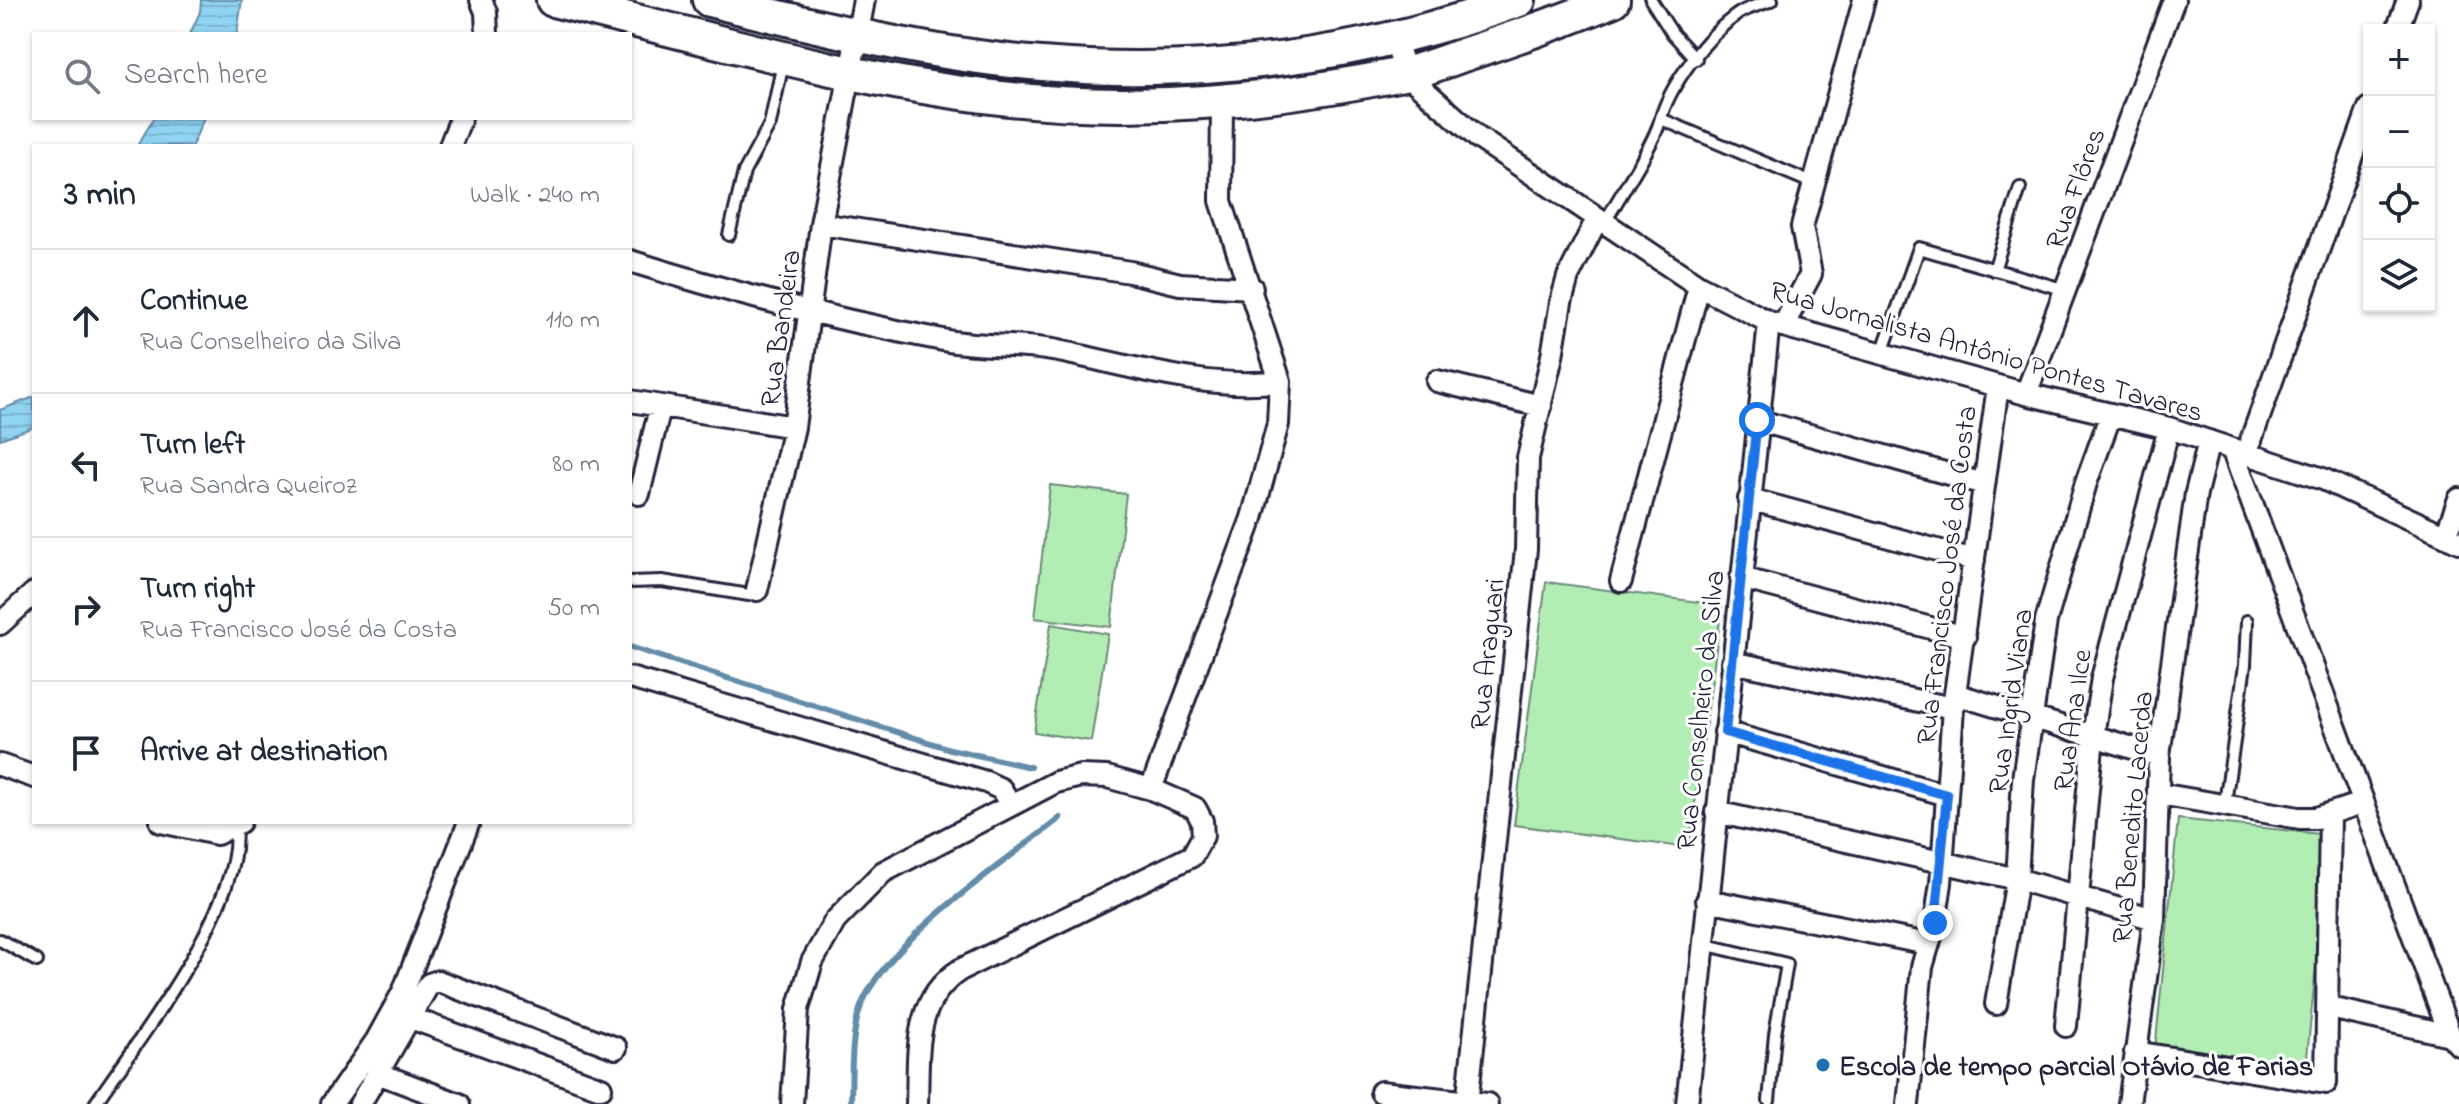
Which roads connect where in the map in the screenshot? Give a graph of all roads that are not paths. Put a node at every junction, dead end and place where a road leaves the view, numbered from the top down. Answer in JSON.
{"nodes":[{"id":1,"x":481,"y":0,"type":"edge"},
{"id":2,"x":553,"y":0,"type":"edge"},
{"id":3,"x":709,"y":0,"type":"edge"},
{"id":4,"x":864,"y":0,"type":"edge"},
{"id":5,"x":1519,"y":0,"type":"edge"},
{"id":6,"x":1613,"y":0,"type":"edge"},
{"id":7,"x":1651,"y":0,"type":"edge"},
{"id":8,"x":1772,"y":0,"type":"edge"},
{"id":9,"x":2174,"y":0,"type":"edge"},
{"id":10,"x":2408,"y":0,"type":"edge"},
{"id":11,"x":1861,"y":1,"type":"edge"},
{"id":12,"x":2399,"y":24,"type":"edge"},
{"id":13,"x":487,"y":32,"type":"edge"},
{"id":14,"x":856,"y":35,"type":"junction"},
{"id":15,"x":1394,"y":39,"type":"junction"},
{"id":16,"x":784,"y":58,"type":"junction"},
{"id":17,"x":1696,"y":59,"type":"junction"},
{"id":18,"x":852,"y":72,"type":"junction"},
{"id":19,"x":1406,"y":74,"type":"junction"},
{"id":20,"x":1222,"y":103,"type":"junction"},
{"id":21,"x":1661,"y":119,"type":"junction"},
{"id":22,"x":460,"y":120,"type":"edge"},
{"id":23,"x":2363,"y":124,"type":"edge"},
{"id":24,"x":451,"y":144,"type":"edge"},
{"id":25,"x":1812,"y":183,"type":"junction"},
{"id":26,"x":2020,"y":188,"type":"dead end"},
{"id":27,"x":1601,"y":222,"type":"junction"},
{"id":28,"x":821,"y":224,"type":"junction"},
{"id":29,"x":729,"y":235,"type":"dead end"},
{"id":30,"x":632,"y":262,"type":"edge"},
{"id":31,"x":1994,"y":270,"type":"junction"},
{"id":32,"x":1699,"y":286,"type":"junction"},
{"id":33,"x":1252,"y":288,"type":"junction"},
{"id":34,"x":2066,"y":290,"type":"junction"},
{"id":35,"x":812,"y":314,"type":"junction"},
{"id":36,"x":1776,"y":324,"type":"junction"},
{"id":37,"x":1882,"y":353,"type":"junction"},
{"id":38,"x":1280,"y":381,"type":"junction"},
{"id":39,"x":1437,"y":381,"type":"dead end"},
{"id":40,"x":1998,"y":386,"type":"junction"},
{"id":41,"x":2026,"y":394,"type":"junction"},
{"id":42,"x":632,"y":401,"type":"edge"},
{"id":43,"x":1541,"y":406,"type":"junction"},
{"id":44,"x":660,"y":408,"type":"junction"},
{"id":45,"x":2111,"y":414,"type":"junction"},
{"id":46,"x":1757,"y":420,"type":"junction"},
{"id":47,"x":794,"y":427,"type":"junction"},
{"id":48,"x":2169,"y":428,"type":"junction"},
{"id":49,"x":2209,"y":441,"type":"junction"},
{"id":50,"x":2239,"y":451,"type":"junction"},
{"id":51,"x":1984,"y":484,"type":"junction"},
{"id":52,"x":639,"y":494,"type":"dead end"},
{"id":53,"x":1749,"y":499,"type":"junction"},
{"id":54,"x":2459,"y":499,"type":"edge"},
{"id":55,"x":2452,"y":538,"type":"edge"},
{"id":56,"x":1974,"y":560,"type":"junction"},
{"id":57,"x":1741,"y":578,"type":"junction"},
{"id":58,"x":1621,"y":581,"type":"dead end"},
{"id":59,"x":632,"y":582,"type":"edge"},
{"id":60,"x":757,"y":590,"type":"joint"},
{"id":61,"x":32,"y":595,"type":"edge"},
{"id":62,"x":2247,"y":621,"type":"dead end"},
{"id":63,"x":0,"y":624,"type":"edge"},
{"id":64,"x":1965,"y":637,"type":"junction"},
{"id":65,"x":1732,"y":662,"type":"junction"},
{"id":66,"x":632,"y":679,"type":"edge"},
{"id":67,"x":1954,"y":701,"type":"junction"},
{"id":68,"x":2032,"y":716,"type":"junction"},
{"id":69,"x":1725,"y":732,"type":"junction"},
{"id":70,"x":2093,"y":736,"type":"junction"},
{"id":71,"x":2159,"y":756,"type":"junction"},
{"id":72,"x":0,"y":765,"type":"edge"},
{"id":73,"x":32,"y":776,"type":"edge"},
{"id":74,"x":1151,"y":789,"type":"junction"},
{"id":75,"x":2159,"y":794,"type":"junction"},
{"id":76,"x":1947,"y":795,"type":"junction"},
{"id":77,"x":2225,"y":803,"type":"junction"},
{"id":78,"x":2362,"y":803,"type":"junction"},
{"id":79,"x":1011,"y":805,"type":"junction"},
{"id":80,"x":1716,"y":812,"type":"junction"},
{"id":81,"x":2330,"y":814,"type":"junction"},
{"id":82,"x":170,"y":824,"type":"edge"},
{"id":83,"x":237,"y":824,"type":"edge"},
{"id":84,"x":468,"y":824,"type":"edge"},
{"id":85,"x":1942,"y":862,"type":"junction"},
{"id":86,"x":2017,"y":879,"type":"junction"},
{"id":87,"x":2079,"y":898,"type":"junction"},
{"id":88,"x":1707,"y":900,"type":"junction"},
{"id":89,"x":2154,"y":919,"type":"junction"},
{"id":90,"x":0,"y":940,"type":"edge"},
{"id":91,"x":1701,"y":943,"type":"junction"},
{"id":92,"x":1928,"y":944,"type":"junction"},
{"id":93,"x":37,"y":961,"type":"dead end"},
{"id":94,"x":1996,"y":1004,"type":"dead end"},
{"id":95,"x":2330,"y":1008,"type":"junction"},
{"id":96,"x":411,"y":1018,"type":"junction"},
{"id":97,"x":2066,"y":1026,"type":"dead end"},
{"id":98,"x":2454,"y":1040,"type":"edge"},
{"id":99,"x":616,"y":1048,"type":"dead end"},
{"id":100,"x":2135,"y":1052,"type":"junction"},
{"id":101,"x":380,"y":1074,"type":"junction"},
{"id":102,"x":601,"y":1088,"type":"dead end"},
{"id":103,"x":1381,"y":1092,"type":"dead end"},
{"id":104,"x":1769,"y":1101,"type":"dead end"},
{"id":105,"x":1474,"y":1103,"type":"edge"},
{"id":106,"x":95,"y":1104,"type":"edge"},
{"id":107,"x":332,"y":1104,"type":"edge"},
{"id":108,"x":360,"y":1104,"type":"edge"},
{"id":109,"x":459,"y":1104,"type":"edge"},
{"id":110,"x":792,"y":1104,"type":"edge"},
{"id":111,"x":917,"y":1104,"type":"edge"},
{"id":112,"x":1687,"y":1104,"type":"edge"},
{"id":113,"x":1908,"y":1104,"type":"edge"},
{"id":114,"x":2129,"y":1104,"type":"edge"}],
"edges":[{"from":1,"to":13,"type":"street"},
{"from":2,"to":16,"type":"main road"},
{"from":3,"to":14,"type":"main road"},
{"from":4,"to":14,"type":"street","name":"Rua Bandeira"},
{"from":5,"to":15,"type":"main road"},
{"from":6,"to":19,"type":"main road"},
{"from":7,"to":17,"type":"lane"},
{"from":8,"to":17,"type":"lane"},
{"from":9,"to":34,"type":"street","name":"Rua Flôres"},
{"from":10,"to":12,"type":"street"},
{"from":11,"to":25,"type":"street"},
{"from":14,"to":15,"type":"main road"},
{"from":14,"to":18,"type":"street","name":"Rua Bandeira"},
{"from":15,"to":19,"type":"street","name":"Rua Jornalista Antônio Pontes Tavares"},
{"from":16,"to":18,"type":"main road"},
{"from":16,"to":29,"type":"lane"},
{"from":17,"to":21,"type":"lane"},
{"from":18,"to":20,"type":"main road"},
{"from":18,"to":28,"type":"street","name":"Rua Bandeira"},
{"from":19,"to":20,"type":"main road"},
{"from":19,"to":27,"type":"street","name":"Rua Jornalista Antônio Pontes Tavares"},
{"from":20,"to":33,"type":"street"},
{"from":21,"to":25,"type":"lane"},
{"from":21,"to":27,"type":"lane"},
{"from":22,"to":24,"type":"street"},
{"from":23,"to":50,"type":"street"},
{"from":25,"to":36,"type":"street"},
{"from":26,"to":31,"type":"lane"},
{"from":27,"to":32,"type":"street","name":"Rua Jornalista Antônio Pontes Tavares"},
{"from":27,"to":43,"type":"street","name":"Rua Araguari"},
{"from":28,"to":33,"type":"street"},
{"from":28,"to":35,"type":"street","name":"Rua Bandeira"},
{"from":30,"to":35,"type":"street"},
{"from":31,"to":34,"type":"lane"},
{"from":31,"to":37,"type":"lane"},
{"from":32,"to":36,"type":"street","name":"Rua Jornalista Antônio Pontes Tavares"},
{"from":32,"to":58,"type":"street"},
{"from":33,"to":38,"type":"street"},
{"from":34,"to":41,"type":"street","name":"Rua Flôres"},
{"from":35,"to":38,"type":"street"},
{"from":35,"to":47,"type":"street","name":"Rua Bandeira"},
{"from":36,"to":37,"type":"street","name":"Rua Jornalista Antônio Pontes Tavares"},
{"from":36,"to":46,"type":"street","name":"Rua Conselheiro da Silva"},
{"from":37,"to":40,"type":"street","name":"Rua Jornalista Antônio Pontes Tavares"},
{"from":38,"to":74,"type":"street"},
{"from":39,"to":43,"type":"street"},
{"from":40,"to":41,"type":"street","name":"Rua Jornalista Antônio Pontes Tavares"},
{"from":40,"to":51,"type":"street","name":"Rua Francisco José da Costa"},
{"from":41,"to":45,"type":"street","name":"Rua Jornalista Antônio Pontes Tavares"},
{"from":42,"to":44,"type":"street"},
{"from":43,"to":105,"type":"street","name":"Rua Araguari"},
{"from":44,"to":47,"type":"street"},
{"from":44,"to":52,"type":"street"},
{"from":45,"to":48,"type":"street","name":"Rua Jornalista Antônio Pontes Tavares"},
{"from":45,"to":68,"type":"street","name":"Rua Ingrid Viana"},
{"from":46,"to":51,"type":"street"},
{"from":46,"to":53,"type":"street","name":"Rua Conselheiro da Silva"},
{"from":47,"to":60,"type":"street","name":"Rua Bandeira"},
{"from":48,"to":49,"type":"street","name":"Rua Jornalista Antônio Pontes Tavares"},
{"from":48,"to":70,"type":"street","name":"Rua Ana Ilce"},
{"from":49,"to":50,"type":"street","name":"Rua Jornalista Antônio Pontes Tavares"},
{"from":49,"to":71,"type":"street","name":"Rua Benedito Lacerda"},
{"from":50,"to":55,"type":"street","name":"Rua Jornalista Antônio Pontes Tavares"},
{"from":50,"to":78,"type":"street","name":"Rua Jornalista Antônio Pontes Tavares"},
{"from":51,"to":56,"type":"street","name":"Rua Francisco José da Costa"},
{"from":53,"to":56,"type":"street"},
{"from":53,"to":57,"type":"street","name":"Rua Conselheiro da Silva"},
{"from":54,"to":55,"type":"street"},
{"from":56,"to":64,"type":"street","name":"Rua Francisco José da Costa"},
{"from":57,"to":64,"type":"street"},
{"from":57,"to":65,"type":"street","name":"Rua Conselheiro da Silva"},
{"from":59,"to":60,"type":"lane"},
{"from":61,"to":63,"type":"street"},
{"from":62,"to":77,"type":"lane"},
{"from":64,"to":67,"type":"street","name":"Rua Francisco José da Costa"},
{"from":65,"to":67,"type":"street"},
{"from":65,"to":69,"type":"street","name":"Rua Conselheiro da Silva"},
{"from":66,"to":79,"type":"street"},
{"from":67,"to":68,"type":"street"},
{"from":67,"to":76,"type":"street","name":"Rua Francisco José da Costa"},
{"from":68,"to":70,"type":"street"},
{"from":68,"to":86,"type":"street","name":"Rua Ingrid Viana"},
{"from":69,"to":76,"type":"street"},
{"from":69,"to":80,"type":"street","name":"Rua Conselheiro da Silva"},
{"from":70,"to":71,"type":"street"},
{"from":70,"to":87,"type":"street","name":"Rua Ana Ilce"},
{"from":71,"to":75,"type":"street","name":"Rua Benedito Lacerda"},
{"from":72,"to":73,"type":"street"},
{"from":74,"to":79,"type":"street"},
{"from":74,"to":111,"type":"street"},
{"from":75,"to":77,"type":"street"},
{"from":75,"to":89,"type":"street","name":"Rua Benedito Lacerda"},
{"from":76,"to":85,"type":"street","name":"Rua Francisco José da Costa"},
{"from":77,"to":81,"type":"street"},
{"from":78,"to":81,"type":"street"},
{"from":78,"to":98,"type":"street","name":"Rua Jornalista Antônio Pontes Tavares"},
{"from":79,"to":110,"type":"street"},
{"from":80,"to":85,"type":"street"},
{"from":80,"to":88,"type":"street","name":"Rua Conselheiro da Silva"},
{"from":81,"to":95,"type":"street"},
{"from":82,"to":83,"type":"street"},
{"from":83,"to":106,"type":"lane"},
{"from":84,"to":107,"type":"street"},
{"from":85,"to":86,"type":"street"},
{"from":85,"to":92,"type":"street","name":"Rua Francisco José da Costa"},
{"from":86,"to":87,"type":"street"},
{"from":86,"to":94,"type":"street","name":"Rua Ingrid Viana"},
{"from":87,"to":89,"type":"street"},
{"from":87,"to":97,"type":"street","name":"Rua Ana Ilce"},
{"from":88,"to":91,"type":"street","name":"Rua Conselheiro da Silva"},
{"from":88,"to":92,"type":"street"},
{"from":89,"to":100,"type":"street","name":"Rua Benedito Lacerda"},
{"from":90,"to":93,"type":"lane"},
{"from":91,"to":104,"type":"lane"},
{"from":91,"to":112,"type":"street","name":"Rua Conselheiro da Silva"},
{"from":92,"to":113,"type":"street","name":"Rua Francisco José da Costa"},
{"from":95,"to":98,"type":"street"},
{"from":95,"to":100,"type":"street"},
{"from":96,"to":99,"type":"street"},
{"from":96,"to":101,"type":"street"},
{"from":96,"to":102,"type":"street"},
{"from":100,"to":114,"type":"street","name":"Rua Benedito Lacerda"},
{"from":101,"to":108,"type":"street"},
{"from":101,"to":109,"type":"street"},
{"from":103,"to":105,"type":"street"}]}
